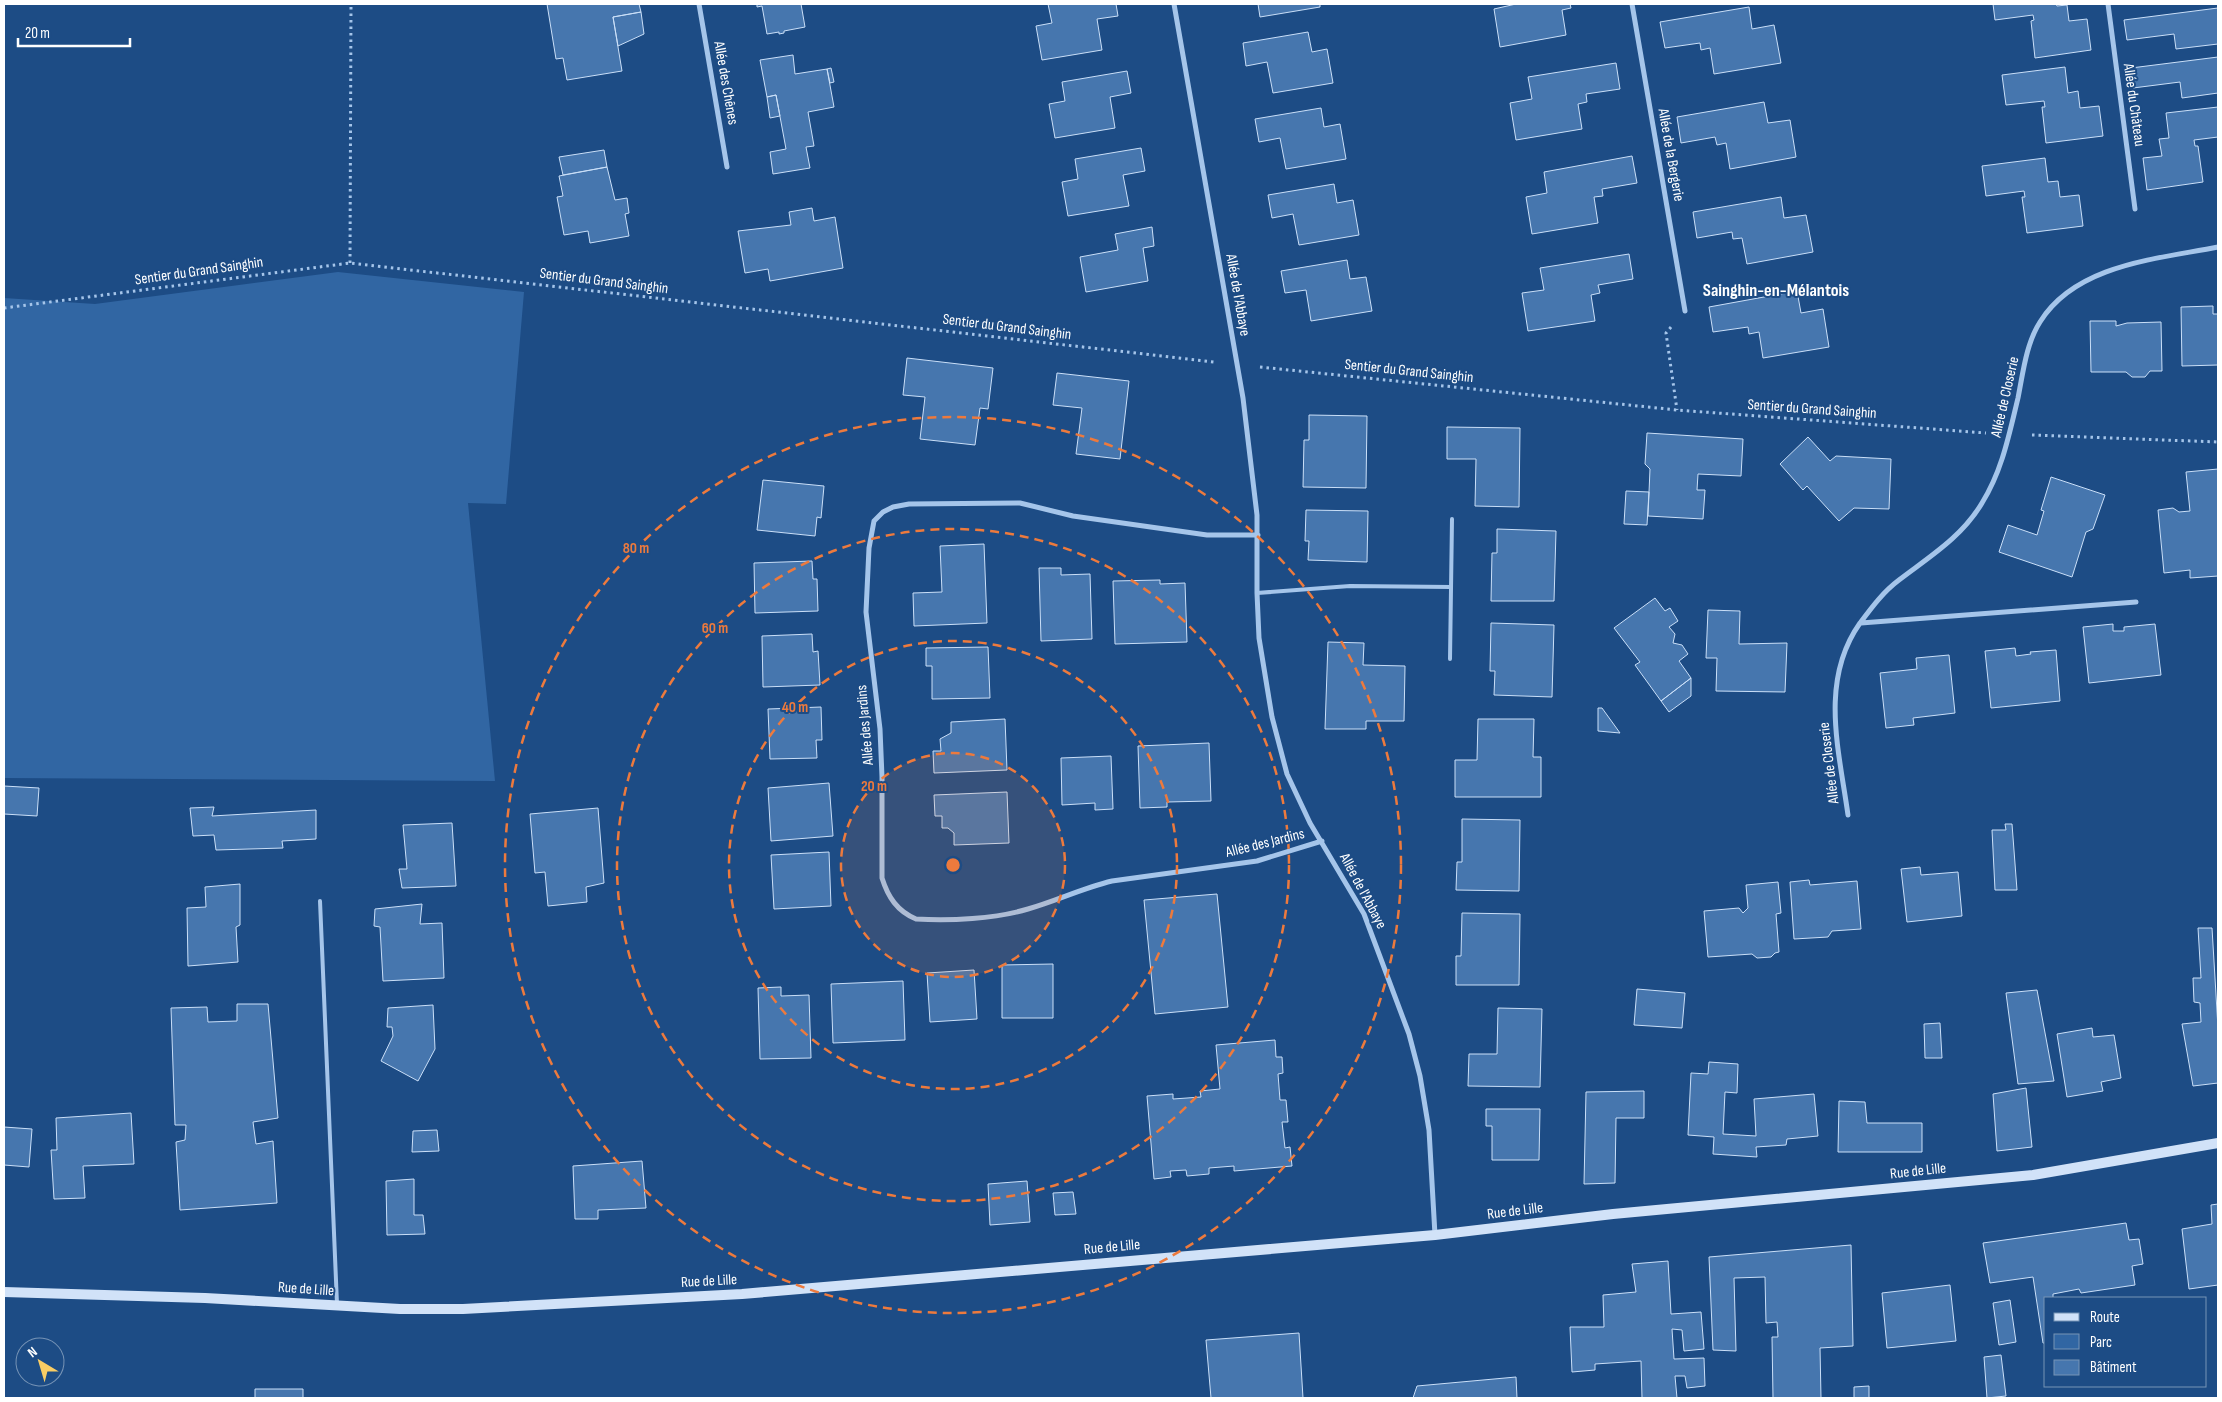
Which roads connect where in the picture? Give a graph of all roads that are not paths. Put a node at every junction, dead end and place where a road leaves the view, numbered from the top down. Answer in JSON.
{"nodes":[{"id":1,"x":700,"y":4,"type":"edge"},
{"id":2,"x":1174,"y":4,"type":"edge"},
{"id":3,"x":1632,"y":4,"type":"edge"},
{"id":4,"x":2108,"y":4,"type":"edge"},
{"id":5,"x":727,"y":167,"type":"dead end"},
{"id":6,"x":2135,"y":209,"type":"dead end"},
{"id":7,"x":2218,"y":247,"type":"edge"},
{"id":8,"x":1685,"y":311,"type":"road end"},
{"id":9,"x":1452,"y":519,"type":"dead end"},
{"id":10,"x":1258,"y":535,"type":"junction"},
{"id":11,"x":1451,"y":587,"type":"junction"},
{"id":12,"x":1256,"y":594,"type":"junction"},
{"id":13,"x":2136,"y":602,"type":"dead end"},
{"id":14,"x":1860,"y":623,"type":"junction"},
{"id":15,"x":1450,"y":659,"type":"dead end"},
{"id":16,"x":1848,"y":815,"type":"dead end"},
{"id":17,"x":1322,"y":842,"type":"junction"},
{"id":18,"x":320,"y":901,"type":"dead end"},
{"id":19,"x":2218,"y":1143,"type":"edge"},
{"id":20,"x":1435,"y":1235,"type":"junction"},
{"id":21,"x":4,"y":1292,"type":"edge"},
{"id":22,"x":337,"y":1306,"type":"junction"}],
"edges":[{"from":1,"to":5,"type":"street","name":"Allée des Chênes"},
{"from":2,"to":10,"type":"street","name":"Allée de l'Abbaye"},
{"from":3,"to":8,"type":"street","name":"Allée de la Bergerie"},
{"from":4,"to":6,"type":"street","name":"Allée du Château"},
{"from":7,"to":14,"type":"street","name":"Allée de Closerie"},
{"from":9,"to":11,"type":"lane"},
{"from":10,"to":12,"type":"street","name":"Allée de l'Abbaye"},
{"from":10,"to":17,"type":"street","name":"Allée des Jardins"},
{"from":11,"to":12,"type":"lane"},
{"from":11,"to":15,"type":"lane"},
{"from":12,"to":17,"type":"street","name":"Allée de l'Abbaye"},
{"from":13,"to":14,"type":"street"},
{"from":14,"to":16,"type":"street","name":"Allée de Closerie"},
{"from":17,"to":20,"type":"street","name":"Allée de l'Abbaye"},
{"from":18,"to":22,"type":"lane"},
{"from":19,"to":20,"type":"main road","name":"Rue de Lille"},
{"from":20,"to":22,"type":"main road","name":"Rue de Lille"},
{"from":21,"to":22,"type":"main road","name":"Rue de Lille"}]}
